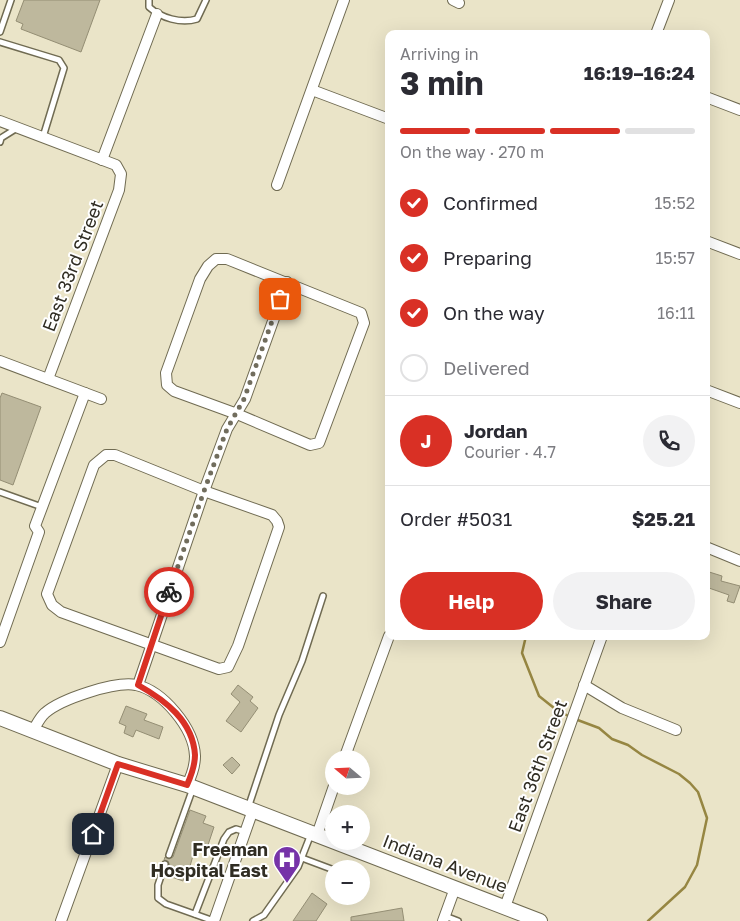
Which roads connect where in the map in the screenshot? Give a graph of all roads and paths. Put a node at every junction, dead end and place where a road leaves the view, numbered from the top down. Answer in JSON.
{"nodes":[{"id":1,"x":11,"y":0,"type":"edge"},
{"id":2,"x":149,"y":0,"type":"edge"},
{"id":3,"x":206,"y":0,"type":"edge"},
{"id":4,"x":344,"y":0,"type":"edge"},
{"id":5,"x":669,"y":0,"type":"edge"},
{"id":6,"x":157,"y":14,"type":"junction"},
{"id":7,"x":658,"y":30,"type":"edge"},
{"id":8,"x":0,"y":32,"type":"edge"},
{"id":9,"x":0,"y":42,"type":"edge"},
{"id":10,"x":312,"y":90,"type":"junction"},
{"id":11,"x":710,"y":99,"type":"edge"},
{"id":12,"x":740,"y":110,"type":"edge"},
{"id":13,"x":385,"y":117,"type":"edge"},
{"id":14,"x":0,"y":121,"type":"edge"},
{"id":15,"x":18,"y":128,"type":"junction"},
{"id":16,"x":42,"y":138,"type":"junction"},
{"id":17,"x":0,"y":139,"type":"edge"},
{"id":18,"x":102,"y":160,"type":"junction"},
{"id":19,"x":277,"y":185,"type":"dead end"},
{"id":20,"x":710,"y":243,"type":"edge"},
{"id":21,"x":740,"y":254,"type":"edge"},
{"id":22,"x":286,"y":282,"type":"junction"},
{"id":23,"x":0,"y":361,"type":"edge"},
{"id":24,"x":48,"y":379,"type":"junction"},
{"id":25,"x":710,"y":391,"type":"edge"},
{"id":26,"x":85,"y":393,"type":"junction"},
{"id":27,"x":101,"y":399,"type":"dead end"},
{"id":28,"x":740,"y":402,"type":"edge"},
{"id":29,"x":237,"y":414,"type":"junction"},
{"id":30,"x":204,"y":491,"type":"junction"},
{"id":31,"x":0,"y":492,"type":"edge"},
{"id":32,"x":42,"y":508,"type":"junction"},
{"id":33,"x":710,"y":549,"type":"edge"},
{"id":34,"x":740,"y":560,"type":"edge"},
{"id":35,"x":323,"y":596,"type":"dead end"},
{"id":36,"x":1,"y":636,"type":"edge"},
{"id":37,"x":388,"y":640,"type":"edge"},
{"id":38,"x":601,"y":640,"type":"edge"},
{"id":39,"x":151,"y":645,"type":"junction"},
{"id":40,"x":138,"y":685,"type":"junction"},
{"id":41,"x":584,"y":685,"type":"junction"},
{"id":42,"x":0,"y":718,"type":"edge"},
{"id":43,"x":676,"y":730,"type":"dead end"},
{"id":44,"x":32,"y":732,"type":"junction"},
{"id":45,"x":347,"y":750,"type":"edge"},
{"id":46,"x":118,"y":764,"type":"junction"},
{"id":47,"x":190,"y":787,"type":"junction"},
{"id":48,"x":330,"y":795,"type":"edge"},
{"id":49,"x":250,"y":809,"type":"junction"},
{"id":50,"x":246,"y":832,"type":"junction"},
{"id":51,"x":314,"y":834,"type":"junction"},
{"id":52,"x":169,"y":855,"type":"dead end"},
{"id":53,"x":302,"y":858,"type":"junction"},
{"id":54,"x":165,"y":864,"type":"dead end"},
{"id":55,"x":325,"y":867,"type":"edge"},
{"id":56,"x":455,"y":888,"type":"junction"},
{"id":57,"x":505,"y":908,"type":"junction"},
{"id":58,"x":195,"y":914,"type":"junction"},
{"id":59,"x":444,"y":919,"type":"edge"},
{"id":60,"x":61,"y":921,"type":"edge"},
{"id":61,"x":214,"y":921,"type":"edge"},
{"id":62,"x":253,"y":921,"type":"edge"},
{"id":63,"x":458,"y":921,"type":"edge"},
{"id":64,"x":540,"y":921,"type":"edge"}],
"edges":[{"from":1,"to":8,"type":"lane"},
{"from":2,"to":6,"type":"lane"},
{"from":3,"to":6,"type":"lane"},
{"from":4,"to":10,"type":"street"},
{"from":5,"to":7,"type":"street"},
{"from":6,"to":18,"type":"street"},
{"from":9,"to":16,"type":"lane"},
{"from":10,"to":13,"type":"street"},
{"from":10,"to":19,"type":"street"},
{"from":11,"to":12,"type":"street"},
{"from":14,"to":15,"type":"street"},
{"from":15,"to":16,"type":"street"},
{"from":15,"to":17,"type":"lane"},
{"from":16,"to":18,"type":"street"},
{"from":18,"to":24,"type":"street","name":"East 33rd Street"},
{"from":20,"to":21,"type":"street"},
{"from":22,"to":29,"type":"street"},
{"from":22,"to":29,"type":"street"},
{"from":22,"to":29,"type":"street"},
{"from":23,"to":24,"type":"street"},
{"from":24,"to":26,"type":"street"},
{"from":25,"to":28,"type":"street"},
{"from":26,"to":27,"type":"street"},
{"from":26,"to":32,"type":"street"},
{"from":29,"to":30,"type":"street"},
{"from":30,"to":39,"type":"street"},
{"from":30,"to":39,"type":"street"},
{"from":30,"to":39,"type":"street"},
{"from":31,"to":32,"type":"lane"},
{"from":32,"to":36,"type":"street"},
{"from":33,"to":34,"type":"street"},
{"from":35,"to":49,"type":"lane"},
{"from":37,"to":45,"type":"street"},
{"from":38,"to":41,"type":"street","name":"East 36th Street"},
{"from":39,"to":40,"type":"street"},
{"from":40,"to":44,"type":"street"},
{"from":40,"to":47,"type":"street"},
{"from":41,"to":43,"type":"street"},
{"from":41,"to":57,"type":"street","name":"East 36th Street"},
{"from":42,"to":44,"type":"street","name":"Indiana Avenue"},
{"from":44,"to":46,"type":"street","name":"Indiana Avenue"},
{"from":46,"to":47,"type":"street","name":"Indiana Avenue"},
{"from":46,"to":60,"type":"street"},
{"from":47,"to":49,"type":"street","name":"Indiana Avenue"},
{"from":47,"to":52,"type":"lane"},
{"from":48,"to":51,"type":"street"},
{"from":49,"to":50,"type":"street"},
{"from":49,"to":51,"type":"street","name":"Indiana Avenue"},
{"from":50,"to":58,"type":"lane"},
{"from":50,"to":61,"type":"street"},
{"from":51,"to":53,"type":"lane"},
{"from":51,"to":56,"type":"street","name":"Indiana Avenue"},
{"from":53,"to":55,"type":"lane"},
{"from":53,"to":62,"type":"lane"},
{"from":54,"to":58,"type":"lane"},
{"from":56,"to":57,"type":"street","name":"Indiana Avenue"},
{"from":56,"to":59,"type":"street"},
{"from":57,"to":64,"type":"street","name":"Indiana Avenue"},
{"from":58,"to":61,"type":"lane"},
{"from":59,"to":63,"type":"lane"}]}
